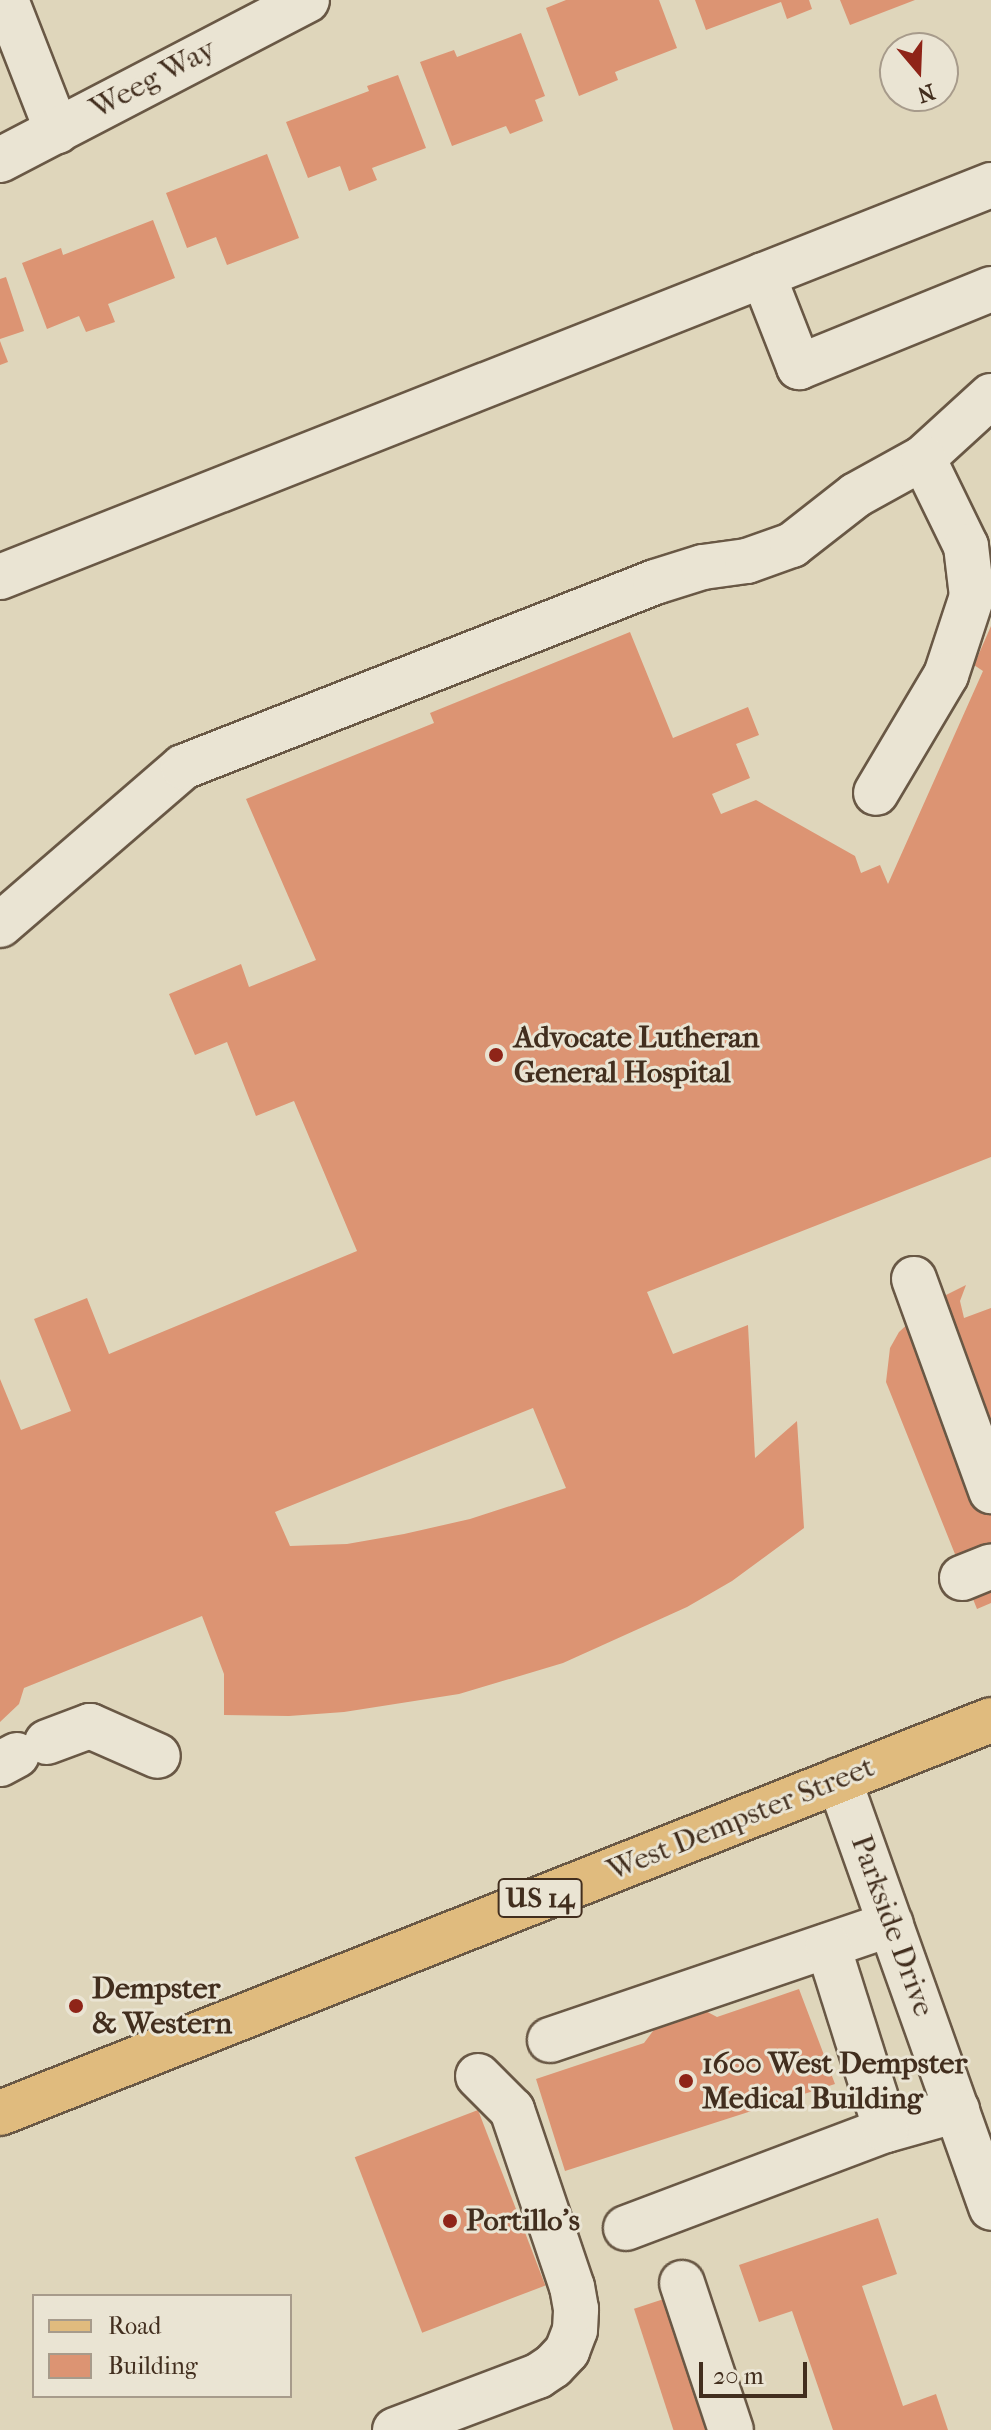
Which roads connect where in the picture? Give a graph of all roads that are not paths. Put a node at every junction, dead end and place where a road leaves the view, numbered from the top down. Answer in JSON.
{"nodes":[{"id":1,"x":6,"y":0,"type":"edge"},
{"id":2,"x":307,"y":0,"type":"edge"},
{"id":3,"x":57,"y":131,"type":"junction"},
{"id":4,"x":0,"y":160,"type":"edge"},
{"id":5,"x":991,"y":185,"type":"edge"},
{"id":6,"x":763,"y":275,"type":"junction"},
{"id":7,"x":991,"y":289,"type":"edge"},
{"id":8,"x":991,"y":396,"type":"edge"},
{"id":9,"x":923,"y":458,"type":"junction"},
{"id":10,"x":0,"y":577,"type":"edge"},
{"id":11,"x":876,"y":793,"type":"dead end"},
{"id":12,"x":0,"y":925,"type":"edge"},
{"id":13,"x":914,"y":1279,"type":"dead end"},
{"id":14,"x":991,"y":1491,"type":"edge"},
{"id":15,"x":991,"y":1720,"type":"edge"},
{"id":16,"x":21,"y":1754,"type":"edge"},
{"id":17,"x":158,"y":1756,"type":"dead end"},
{"id":18,"x":839,"y":1780,"type":"junction"},
{"id":19,"x":891,"y":1924,"type":"junction"},
{"id":20,"x":828,"y":1946,"type":"junction"},
{"id":21,"x":550,"y":2040,"type":"dead end"},
{"id":22,"x":478,"y":2076,"type":"dead end"},
{"id":23,"x":0,"y":2113,"type":"edge"},
{"id":24,"x":972,"y":2124,"type":"edge"},
{"id":25,"x":886,"y":2130,"type":"junction"},
{"id":26,"x":991,"y":2208,"type":"edge"},
{"id":27,"x":626,"y":2228,"type":"dead end"},
{"id":28,"x":682,"y":2283,"type":"dead end"},
{"id":29,"x":395,"y":2430,"type":"edge"},
{"id":30,"x":731,"y":2430,"type":"edge"}],
"edges":[{"from":1,"to":3,"type":"street"},
{"from":2,"to":3,"type":"street","name":"Weeg Way"},
{"from":3,"to":4,"type":"street","name":"Weeg Way"},
{"from":5,"to":6,"type":"street"},
{"from":6,"to":7,"type":"street"},
{"from":6,"to":10,"type":"street"},
{"from":8,"to":9,"type":"street"},
{"from":9,"to":11,"type":"street"},
{"from":9,"to":12,"type":"street"},
{"from":13,"to":14,"type":"street"},
{"from":15,"to":18,"type":"main road","name":"West Dempster Street","number":"US 14"},
{"from":16,"to":17,"type":"street"},
{"from":18,"to":19,"type":"street","name":"Parkside Drive"},
{"from":18,"to":23,"type":"main road","name":"West Dempster Street","number":"US 14"},
{"from":19,"to":20,"type":"street"},
{"from":19,"to":24,"type":"street","name":"Parkside Drive"},
{"from":20,"to":21,"type":"street"},
{"from":20,"to":25,"type":"street"},
{"from":22,"to":29,"type":"street"},
{"from":24,"to":25,"type":"street"},
{"from":24,"to":26,"type":"street","name":"Parkside Drive"},
{"from":25,"to":27,"type":"street"},
{"from":28,"to":30,"type":"street"}]}
